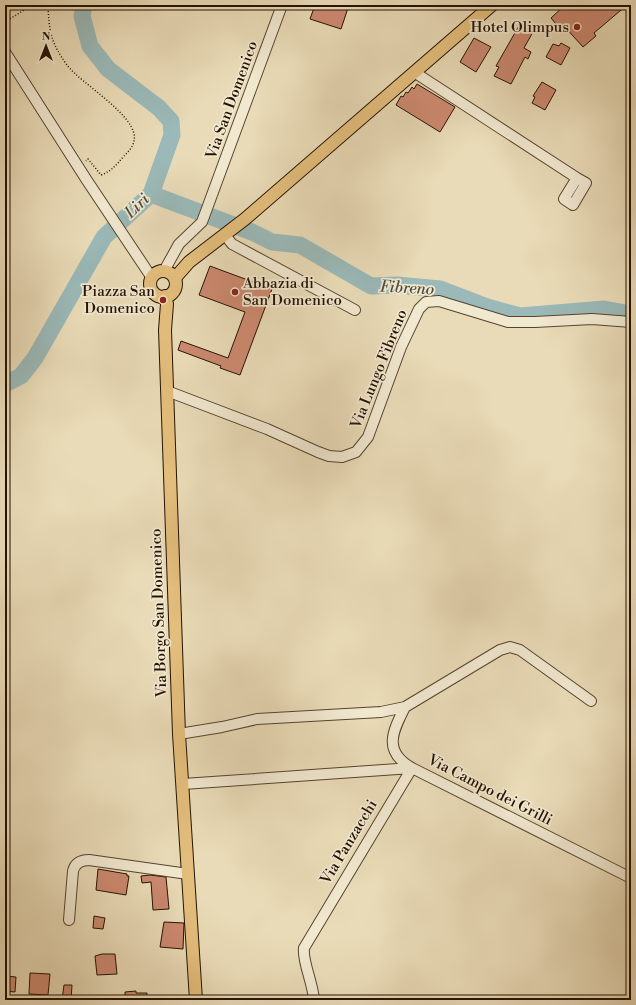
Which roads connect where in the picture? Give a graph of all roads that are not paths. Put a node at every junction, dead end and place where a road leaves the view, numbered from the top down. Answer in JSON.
{"nodes":[{"id":1,"x":282,"y":5,"type":"edge"},
{"id":2,"x":492,"y":5,"type":"edge"},
{"id":3,"x":5,"y":52,"type":"edge"},
{"id":4,"x":414,"y":72,"type":"junction"},
{"id":5,"x":577,"y":178,"type":"dead end"},
{"id":6,"x":228,"y":232,"type":"junction"},
{"id":7,"x":164,"y":271,"type":"junction"},
{"id":8,"x":152,"y":278,"type":"junction"},
{"id":9,"x":175,"y":278,"type":"junction"},
{"id":10,"x":164,"y":296,"type":"junction"},
{"id":11,"x":355,"y":310,"type":"dead end"},
{"id":12,"x":631,"y":322,"type":"edge"},
{"id":13,"x":167,"y":391,"type":"junction"},
{"id":14,"x":591,"y":701,"type":"dead end"},
{"id":15,"x":405,"y":707,"type":"junction"},
{"id":16,"x":179,"y":734,"type":"junction"},
{"id":17,"x":412,"y":768,"type":"junction"},
{"id":18,"x":183,"y":784,"type":"junction"},
{"id":19,"x":188,"y":874,"type":"junction"},
{"id":20,"x":631,"y":878,"type":"edge"},
{"id":21,"x":69,"y":920,"type":"dead end"},
{"id":22,"x":196,"y":1000,"type":"edge"},
{"id":23,"x":314,"y":1000,"type":"edge"}],
"edges":[{"from":1,"to":7,"type":"street","name":"Via San Domenico"},
{"from":2,"to":4,"type":"main road"},
{"from":3,"to":8,"type":"street"},
{"from":4,"to":5,"type":"street"},
{"from":4,"to":6,"type":"main road"},
{"from":6,"to":9,"type":"main road"},
{"from":6,"to":11,"type":"street"},
{"from":7,"to":8,"type":"main road"},
{"from":7,"to":9,"type":"main road"},
{"from":8,"to":10,"type":"main road"},
{"from":9,"to":10,"type":"main road"},
{"from":10,"to":13,"type":"main road","name":"Via Borgo San Domenico"},
{"from":12,"to":13,"type":"street","name":"Via Lungo Fibreno"},
{"from":13,"to":16,"type":"main road","name":"Via Borgo San Domenico"},
{"from":14,"to":15,"type":"street"},
{"from":15,"to":16,"type":"street"},
{"from":15,"to":17,"type":"street"},
{"from":16,"to":18,"type":"main road","name":"Via Borgo San Domenico"},
{"from":17,"to":18,"type":"street","name":"Via Campo dei Grilli"},
{"from":17,"to":20,"type":"street","name":"Via Campo dei Grilli"},
{"from":17,"to":23,"type":"street","name":"Via Panzacchi"},
{"from":18,"to":19,"type":"main road","name":"Via Borgo San Domenico"},
{"from":19,"to":21,"type":"street"},
{"from":19,"to":22,"type":"main road","name":"Via Borgo San Domenico"}]}
